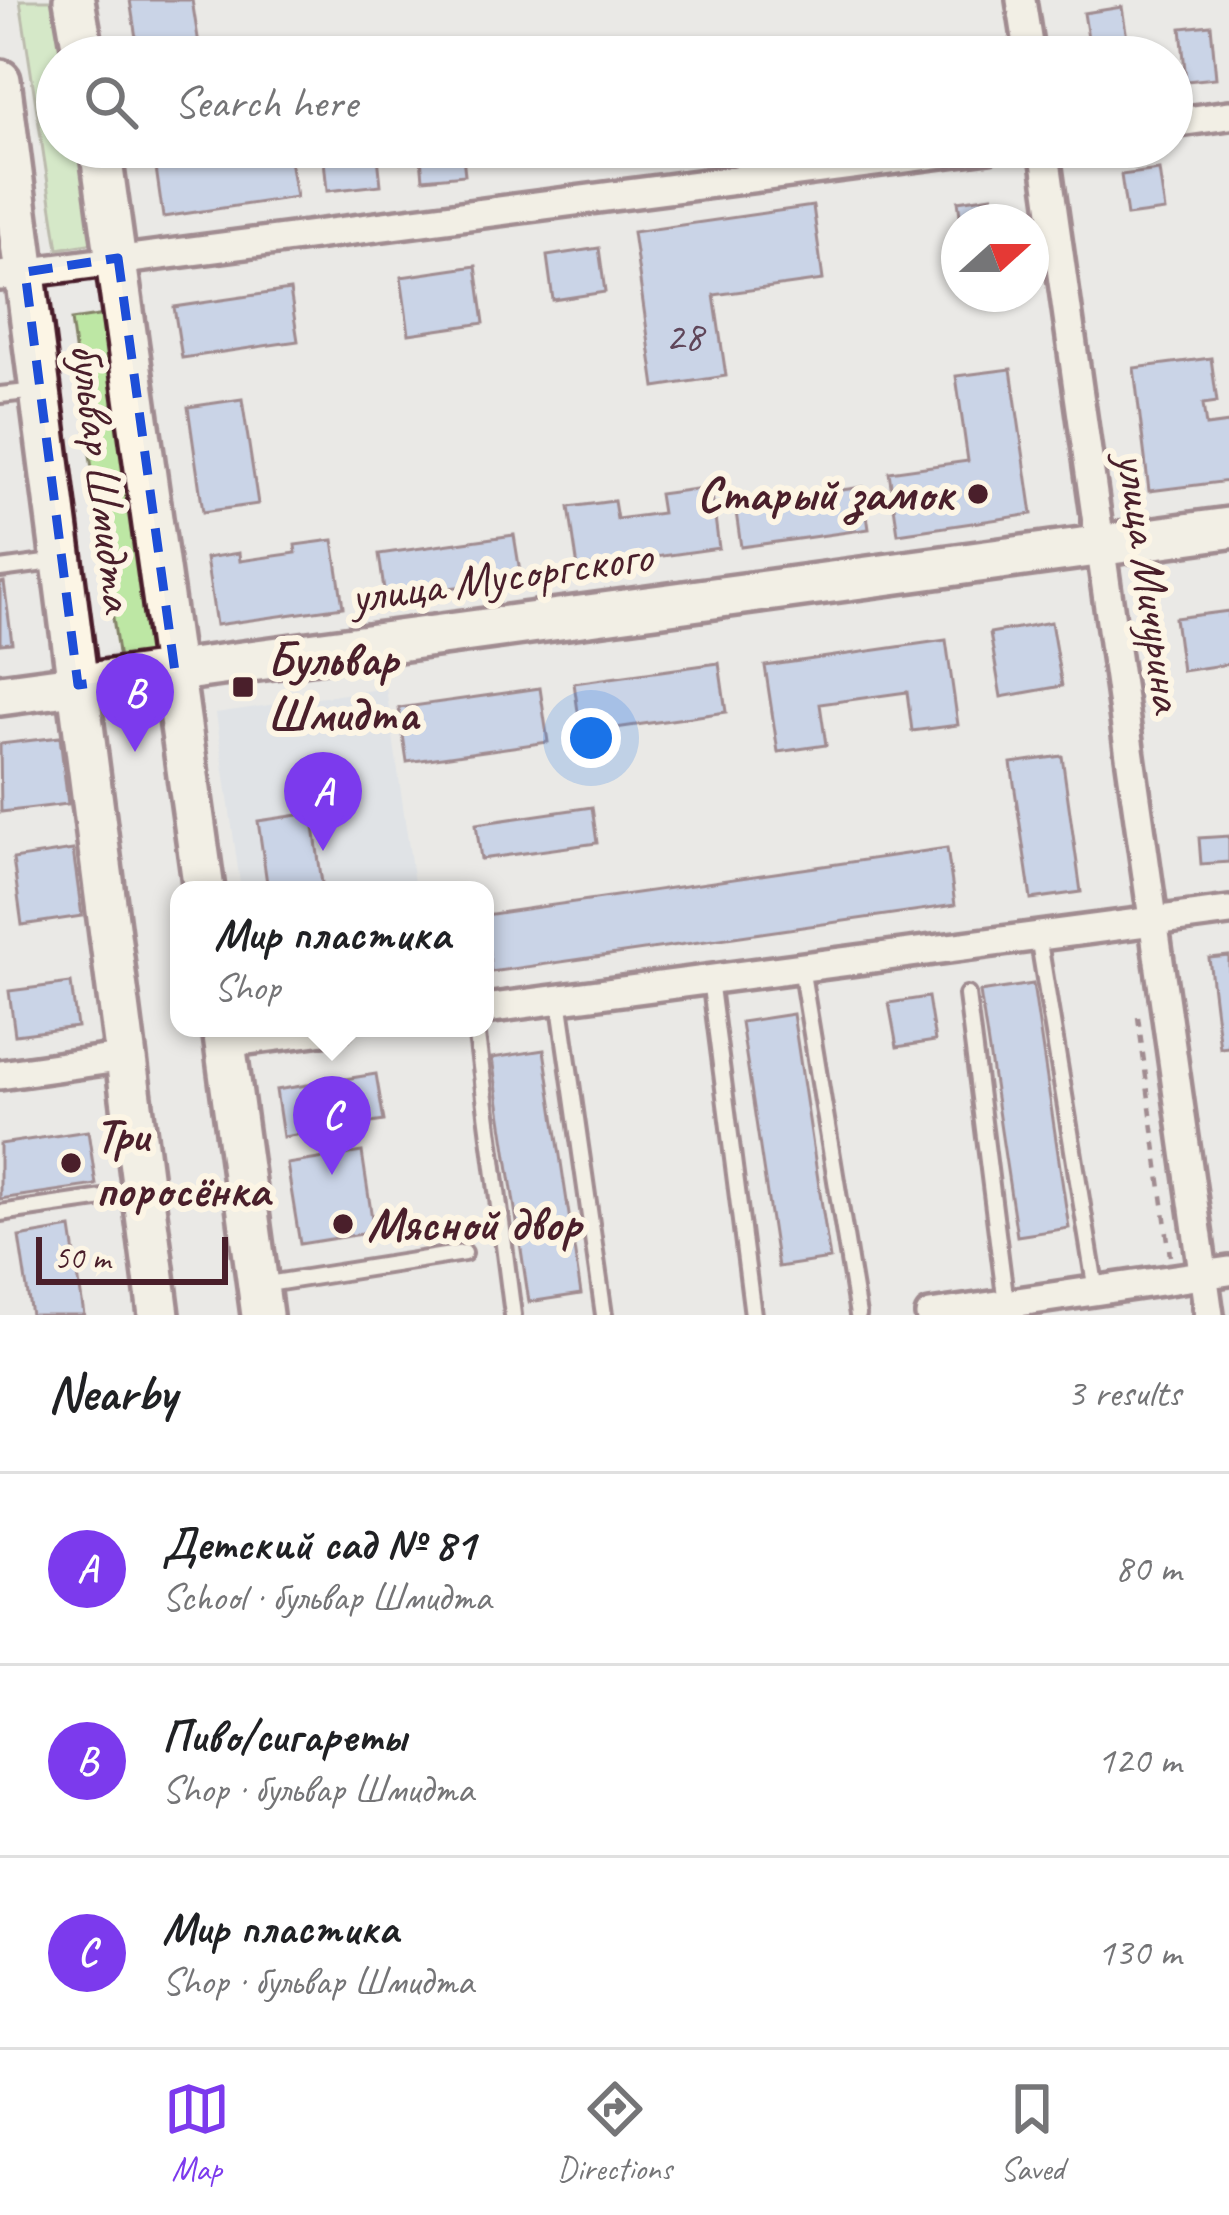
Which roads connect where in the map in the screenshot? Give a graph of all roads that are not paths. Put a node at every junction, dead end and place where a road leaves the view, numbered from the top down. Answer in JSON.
{"nodes":[{"id":1,"x":74,"y":0,"type":"edge"},
{"id":2,"x":1021,"y":0,"type":"edge"},
{"id":3,"x":80,"y":36,"type":"edge"},
{"id":4,"x":1027,"y":36,"type":"edge"},
{"id":5,"x":0,"y":80,"type":"edge"},
{"id":6,"x":1229,"y":116,"type":"edge"},
{"id":7,"x":1193,"y":120,"type":"edge"},
{"id":8,"x":103,"y":168,"type":"edge"},
{"id":9,"x":824,"y":168,"type":"edge"},
{"id":10,"x":1047,"y":168,"type":"edge"},
{"id":11,"x":118,"y":258,"type":"junction"},
{"id":12,"x":12,"y":274,"type":"edge"},
{"id":13,"x":40,"y":390,"type":"junction"},
{"id":14,"x":0,"y":395,"type":"edge"},
{"id":15,"x":1229,"y":528,"type":"edge"},
{"id":16,"x":1100,"y":546,"type":"junction"},
{"id":17,"x":62,"y":561,"type":"junction"},
{"id":18,"x":0,"y":569,"type":"edge"},
{"id":19,"x":175,"y":672,"type":"junction"},
{"id":20,"x":78,"y":685,"type":"junction"},
{"id":21,"x":0,"y":695,"type":"edge"},
{"id":22,"x":203,"y":881,"type":"edge"},
{"id":23,"x":1229,"y":911,"type":"edge"},
{"id":24,"x":1156,"y":920,"type":"junction"},
{"id":25,"x":1038,"y":936,"type":"junction"},
{"id":26,"x":801,"y":967,"type":"junction"},
{"id":27,"x":710,"y":979,"type":"junction"},
{"id":28,"x":967,"y":995,"type":"dead end"},
{"id":29,"x":559,"y":999,"type":"junction"},
{"id":30,"x":494,"y":1008,"type":"edge"},
{"id":31,"x":224,"y":1037,"type":"edge"},
{"id":32,"x":477,"y":1037,"type":"edge"},
{"id":33,"x":126,"y":1057,"type":"junction"},
{"id":34,"x":0,"y":1075,"type":"edge"},
{"id":35,"x":144,"y":1192,"type":"junction"},
{"id":36,"x":0,"y":1213,"type":"edge"},
{"id":37,"x":464,"y":1253,"type":"dead end"},
{"id":38,"x":1217,"y":1273,"type":"edge"},
{"id":39,"x":1096,"y":1291,"type":"junction"},
{"id":40,"x":260,"y":1300,"type":"edge"},
{"id":41,"x":995,"y":1308,"type":"edge"},
{"id":42,"x":160,"y":1315,"type":"edge"},
{"id":43,"x":513,"y":1315,"type":"edge"},
{"id":44,"x":604,"y":1315,"type":"edge"},
{"id":45,"x":753,"y":1315,"type":"edge"},
{"id":46,"x":858,"y":1315,"type":"edge"},
{"id":47,"x":930,"y":1315,"type":"edge"},
{"id":48,"x":1209,"y":1315,"type":"edge"}],
"edges":[{"from":1,"to":3,"type":"street"},
{"from":2,"to":4,"type":"street"},
{"from":5,"to":12,"type":"street","name":"бульвар Шмидта"},
{"from":6,"to":7,"type":"street"},
{"from":8,"to":11,"type":"street","name":"бульвар Шмидта"},
{"from":9,"to":11,"type":"street"},
{"from":10,"to":16,"type":"street","name":"улица Мичурина"},
{"from":11,"to":12,"type":"street"},
{"from":11,"to":19,"type":"street","name":"бульвар Шмидта"},
{"from":12,"to":13,"type":"street","name":"бульвар Шмидта"},
{"from":13,"to":14,"type":"lane"},
{"from":13,"to":17,"type":"street","name":"бульвар Шмидта"},
{"from":15,"to":16,"type":"street","name":"улица Мусоргского"},
{"from":16,"to":19,"type":"street","name":"улица Мусоргского"},
{"from":16,"to":24,"type":"street","name":"улица Мичурина"},
{"from":17,"to":18,"type":"lane"},
{"from":17,"to":20,"type":"street","name":"бульвар Шмидта"},
{"from":19,"to":20,"type":"street","name":"улица Мусоргского"},
{"from":19,"to":22,"type":"street","name":"бульвар Шмидта"},
{"from":20,"to":21,"type":"street","name":"улица Мусоргского"},
{"from":20,"to":33,"type":"street","name":"бульвар Шмидта"},
{"from":23,"to":24,"type":"street"},
{"from":24,"to":25,"type":"street"},
{"from":24,"to":38,"type":"street","name":"улица Мичурина"},
{"from":25,"to":26,"type":"street"},
{"from":25,"to":39,"type":"lane"},
{"from":26,"to":27,"type":"street"},
{"from":26,"to":46,"type":"lane"},
{"from":27,"to":29,"type":"street"},
{"from":27,"to":45,"type":"lane"},
{"from":28,"to":41,"type":"lane"},
{"from":29,"to":30,"type":"street"},
{"from":29,"to":44,"type":"lane"},
{"from":31,"to":40,"type":"street"},
{"from":32,"to":43,"type":"lane"},
{"from":33,"to":34,"type":"street"},
{"from":33,"to":35,"type":"street","name":"бульвар Шмидта"},
{"from":35,"to":36,"type":"lane"},
{"from":35,"to":42,"type":"street","name":"бульвар Шмидта"},
{"from":37,"to":40,"type":"lane"},
{"from":38,"to":39,"type":"street"},
{"from":38,"to":48,"type":"street","name":"улица Мичурина"},
{"from":39,"to":41,"type":"street"},
{"from":41,"to":47,"type":"street"}]}
